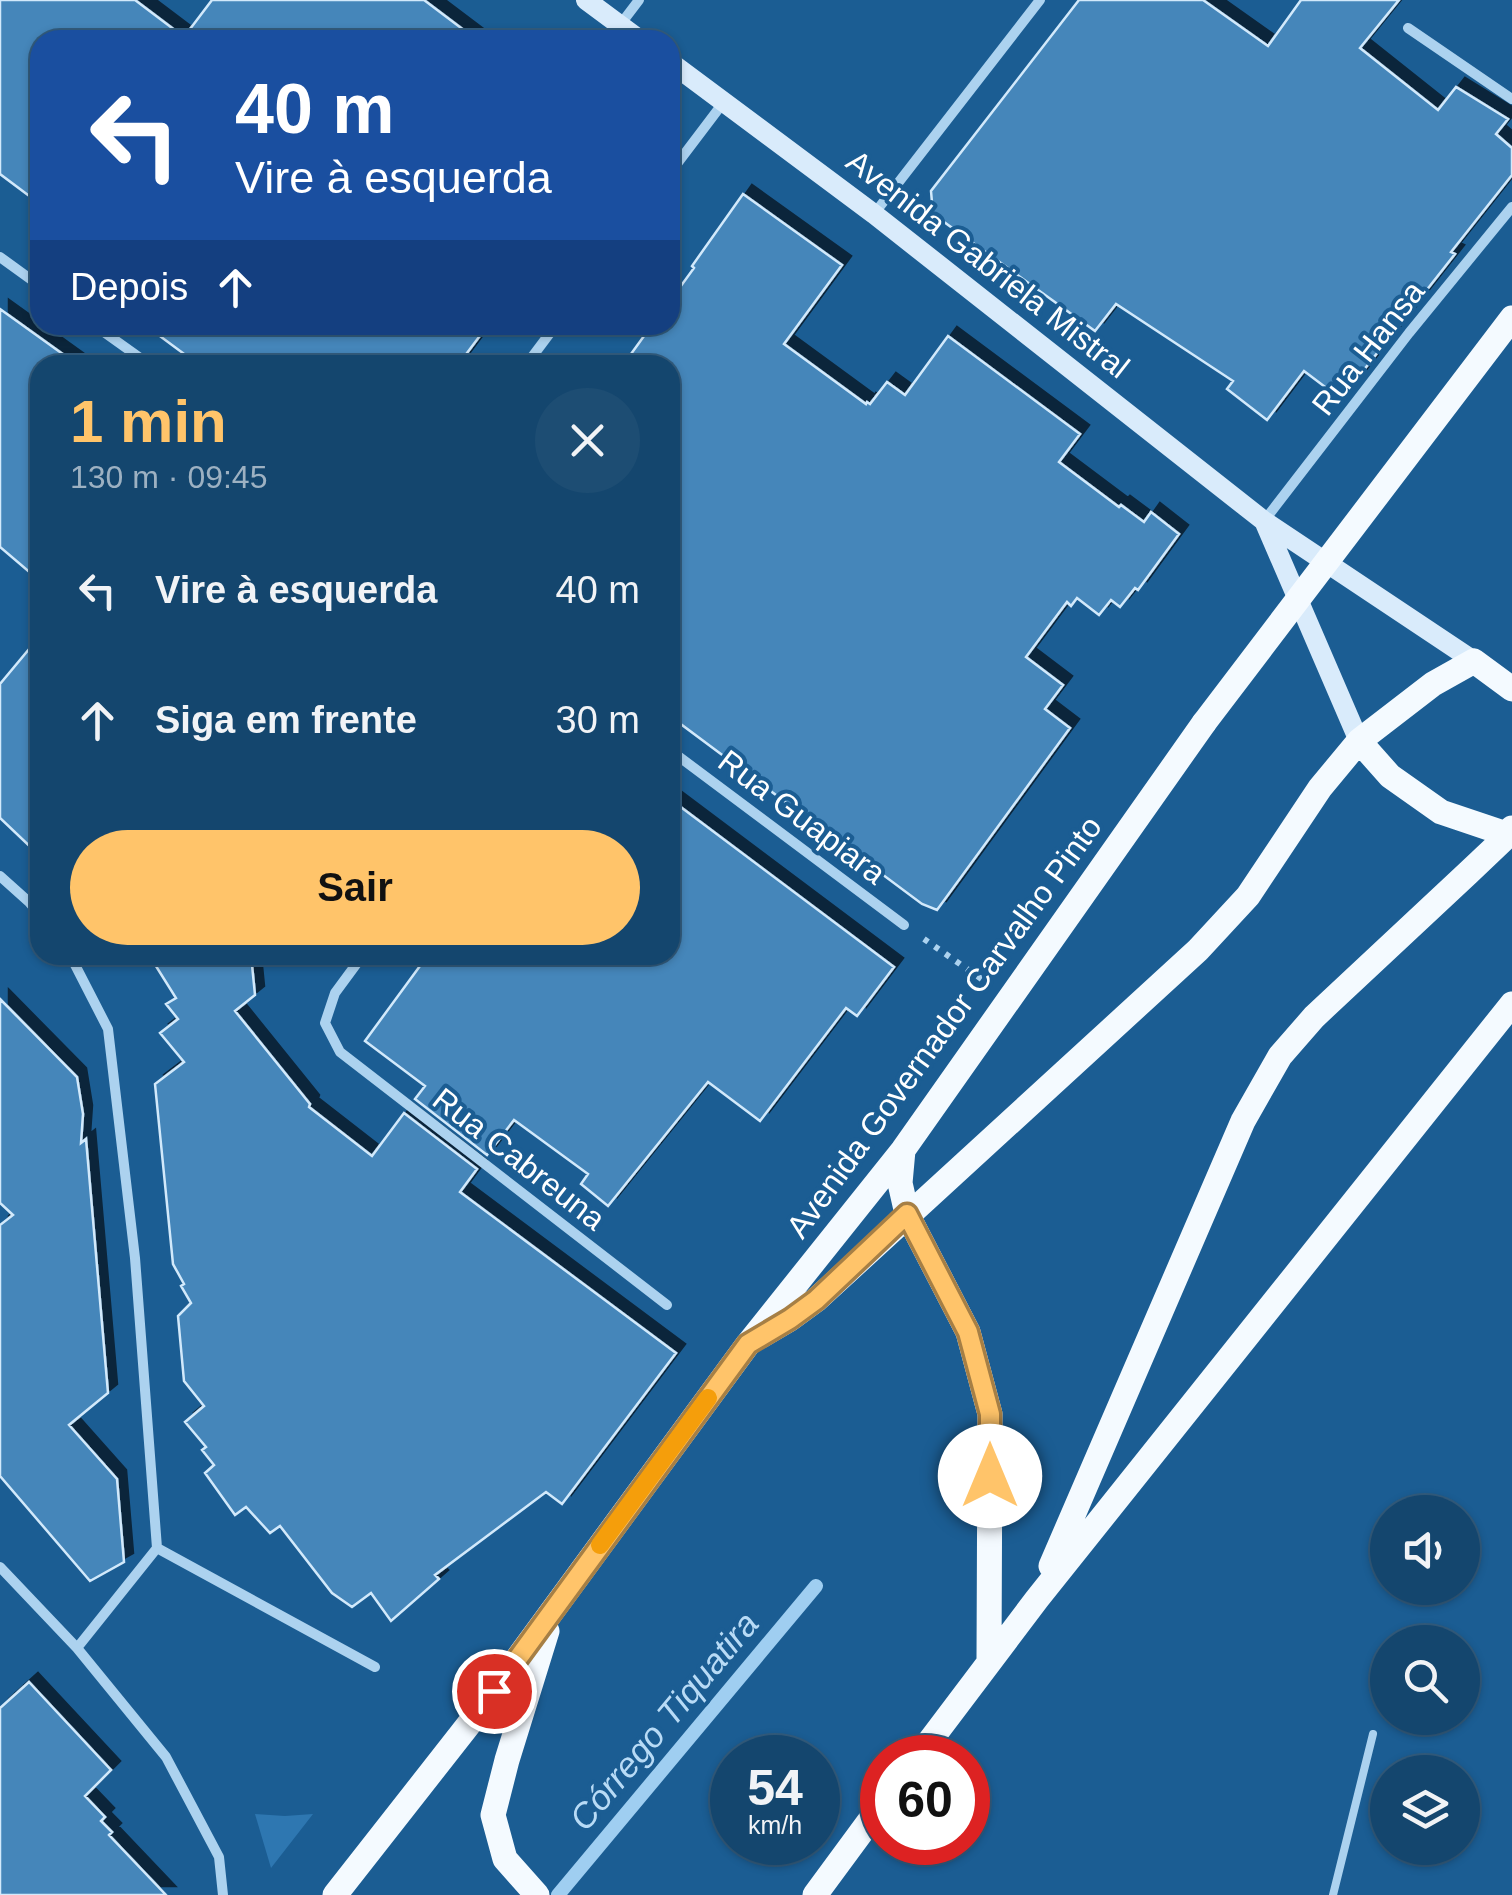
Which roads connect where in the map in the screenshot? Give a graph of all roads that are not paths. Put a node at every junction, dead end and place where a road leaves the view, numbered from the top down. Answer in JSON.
{"nodes":[{"id":1,"x":586,"y":0,"type":"edge"},
{"id":2,"x":638,"y":0,"type":"edge"},
{"id":3,"x":1040,"y":0,"type":"edge"},
{"id":4,"x":620,"y":26,"type":"junction"},
{"id":5,"x":1408,"y":28,"type":"dead end"},
{"id":6,"x":626,"y":30,"type":"edge"},
{"id":7,"x":680,"y":69,"type":"edge"},
{"id":8,"x":1512,"y":99,"type":"edge"},
{"id":9,"x":724,"y":102,"type":"junction"},
{"id":10,"x":680,"y":161,"type":"edge"},
{"id":11,"x":1512,"y":207,"type":"edge"},
{"id":12,"x":874,"y":214,"type":"junction"},
{"id":13,"x":0,"y":257,"type":"edge"},
{"id":14,"x":30,"y":279,"type":"edge"},
{"id":15,"x":1512,"y":318,"type":"edge"},
{"id":16,"x":108,"y":335,"type":"edge"},
{"id":17,"x":136,"y":355,"type":"edge"},
{"id":18,"x":1264,"y":522,"type":"junction"},
{"id":19,"x":1474,"y":661,"type":"junction"},
{"id":20,"x":1512,"y":689,"type":"edge"},
{"id":21,"x":1359,"y":742,"type":"junction"},
{"id":22,"x":680,"y":757,"type":"edge"},
{"id":23,"x":1510,"y":833,"type":"edge"},
{"id":24,"x":0,"y":876,"type":"edge"},
{"id":25,"x":30,"y":903,"type":"edge"},
{"id":26,"x":904,"y":925,"type":"road end"},
{"id":27,"x":75,"y":965,"type":"edge"},
{"id":28,"x":355,"y":965,"type":"edge"},
{"id":29,"x":1512,"y":1004,"type":"edge"},
{"id":30,"x":903,"y":1150,"type":"junction"},
{"id":31,"x":907,"y":1214,"type":"junction"},
{"id":32,"x":667,"y":1305,"type":"dead end"},
{"id":33,"x":748,"y":1344,"type":"junction"},
{"id":34,"x":157,"y":1548,"type":"junction"},
{"id":35,"x":0,"y":1567,"type":"edge"},
{"id":36,"x":1037,"y":1599,"type":"junction"},
{"id":37,"x":555,"y":1607,"type":"junction"},
{"id":38,"x":78,"y":1648,"type":"junction"},
{"id":39,"x":989,"y":1661,"type":"junction"},
{"id":40,"x":375,"y":1667,"type":"dead end"},
{"id":41,"x":934,"y":1735,"type":"edge"},
{"id":42,"x":1373,"y":1735,"type":"edge"},
{"id":43,"x":860,"y":1833,"type":"edge"},
{"id":44,"x":223,"y":1895,"type":"edge"},
{"id":45,"x":335,"y":1895,"type":"edge"},
{"id":46,"x":538,"y":1895,"type":"edge"},
{"id":47,"x":814,"y":1895,"type":"edge"},
{"id":48,"x":1333,"y":1895,"type":"edge"}],
"edges":[{"from":1,"to":4,"type":"main road"},
{"from":2,"to":4,"type":"street"},
{"from":3,"to":12,"type":"street"},
{"from":4,"to":6,"type":"main road"},
{"from":5,"to":8,"type":"street"},
{"from":7,"to":9,"type":"main road","name":"Avenida Gabriela Mistral"},
{"from":9,"to":10,"type":"street"},
{"from":9,"to":12,"type":"main road","name":"Avenida Gabriela Mistral"},
{"from":11,"to":18,"type":"street","name":"Rua Hansa"},
{"from":12,"to":18,"type":"main road","name":"Avenida Gabriela Mistral"},
{"from":13,"to":14,"type":"street"},
{"from":15,"to":30,"type":"main road","name":"Avenida Governador Carvalho Pinto","bridge":true},
{"from":16,"to":17,"type":"street"},
{"from":18,"to":19,"type":"main road","name":"Avenida Gabriela Mistral"},
{"from":18,"to":21,"type":"main road","name":"Avenida Gabriela Mistral"},
{"from":19,"to":20,"type":"main road","name":"Avenida Gabriela Mistral"},
{"from":19,"to":21,"type":"main road"},
{"from":21,"to":23,"type":"main road","name":"Avenida Gabriela Mistral"},
{"from":21,"to":31,"type":"main road"},
{"from":22,"to":26,"type":"street","name":"Rua Guapiara"},
{"from":23,"to":36,"type":"main road"},
{"from":24,"to":25,"type":"street"},
{"from":27,"to":34,"type":"street"},
{"from":28,"to":32,"type":"street","name":"Rua Cabreuna"},
{"from":29,"to":36,"type":"main road"},
{"from":30,"to":31,"type":"main road"},
{"from":30,"to":33,"type":"main road","name":"Avenida Governador Carvalho Pinto"},
{"from":31,"to":33,"type":"main road"},
{"from":31,"to":39,"type":"main road"},
{"from":33,"to":37,"type":"main road","name":"Avenida Governador Carvalho Pinto"},
{"from":34,"to":38,"type":"street"},
{"from":34,"to":40,"type":"street"},
{"from":35,"to":38,"type":"street"},
{"from":36,"to":39,"type":"main road"},
{"from":37,"to":45,"type":"main road","name":"Avenida Governador Carvalho Pinto"},
{"from":37,"to":46,"type":"main road"},
{"from":38,"to":44,"type":"street"},
{"from":39,"to":41,"type":"main road"},
{"from":42,"to":48,"type":"lane"},
{"from":43,"to":47,"type":"main road"}]}
